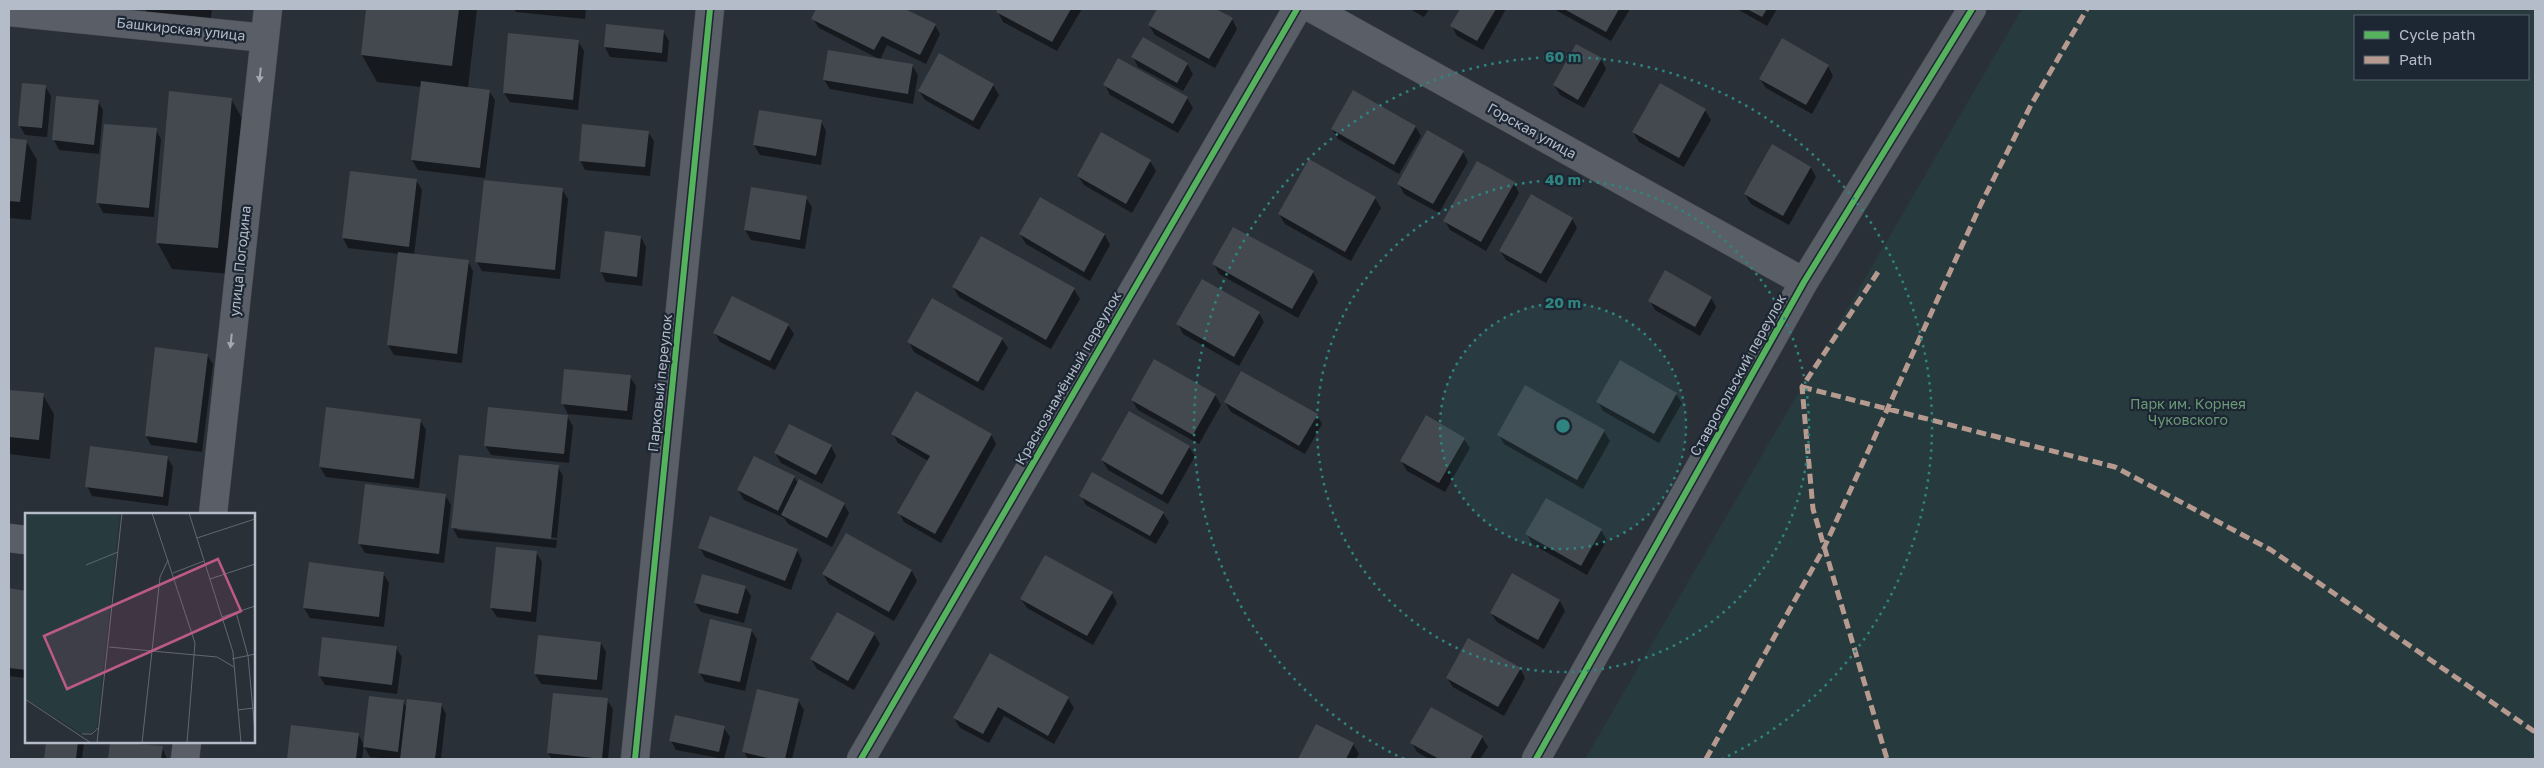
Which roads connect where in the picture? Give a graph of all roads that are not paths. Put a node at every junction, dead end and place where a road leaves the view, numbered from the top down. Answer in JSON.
{"nodes":[{"id":1,"x":268,"y":9,"type":"edge"},
{"id":2,"x":710,"y":9,"type":"edge"},
{"id":3,"x":1297,"y":9,"type":"edge"},
{"id":4,"x":1312,"y":9,"type":"edge"},
{"id":5,"x":1972,"y":9,"type":"edge"},
{"id":6,"x":9,"y":12,"type":"edge"},
{"id":7,"x":73,"y":14,"type":"edge"},
{"id":8,"x":264,"y":38,"type":"junction"},
{"id":9,"x":1804,"y":282,"type":"junction"},
{"id":10,"x":213,"y":513,"type":"edge"},
{"id":11,"x":9,"y":538,"type":"edge"},
{"id":12,"x":25,"y":540,"type":"edge"},
{"id":13,"x":187,"y":743,"type":"edge"},
{"id":14,"x":186,"y":759,"type":"edge"},
{"id":15,"x":635,"y":759,"type":"edge"},
{"id":16,"x":861,"y":759,"type":"edge"},
{"id":17,"x":1536,"y":759,"type":"edge"}],
"edges":[{"from":1,"to":8,"type":"street","name":"улица Погодина"},
{"from":2,"to":15,"type":"street","name":"Парковый переулок"},
{"from":3,"to":16,"type":"street","name":"Краснознамённый переулок"},
{"from":4,"to":9,"type":"street","name":"Горская улица"},
{"from":5,"to":9,"type":"street","name":"Ставропольский переулок"},
{"from":6,"to":7,"type":"street","name":"Башкирская улица"},
{"from":7,"to":8,"type":"street","name":"Башкирская улица"},
{"from":8,"to":10,"type":"street","name":"улица Погодина","one_way":true},
{"from":9,"to":17,"type":"street","name":"Ставропольский переулок"},
{"from":11,"to":12,"type":"street"},
{"from":13,"to":14,"type":"street"}]}
